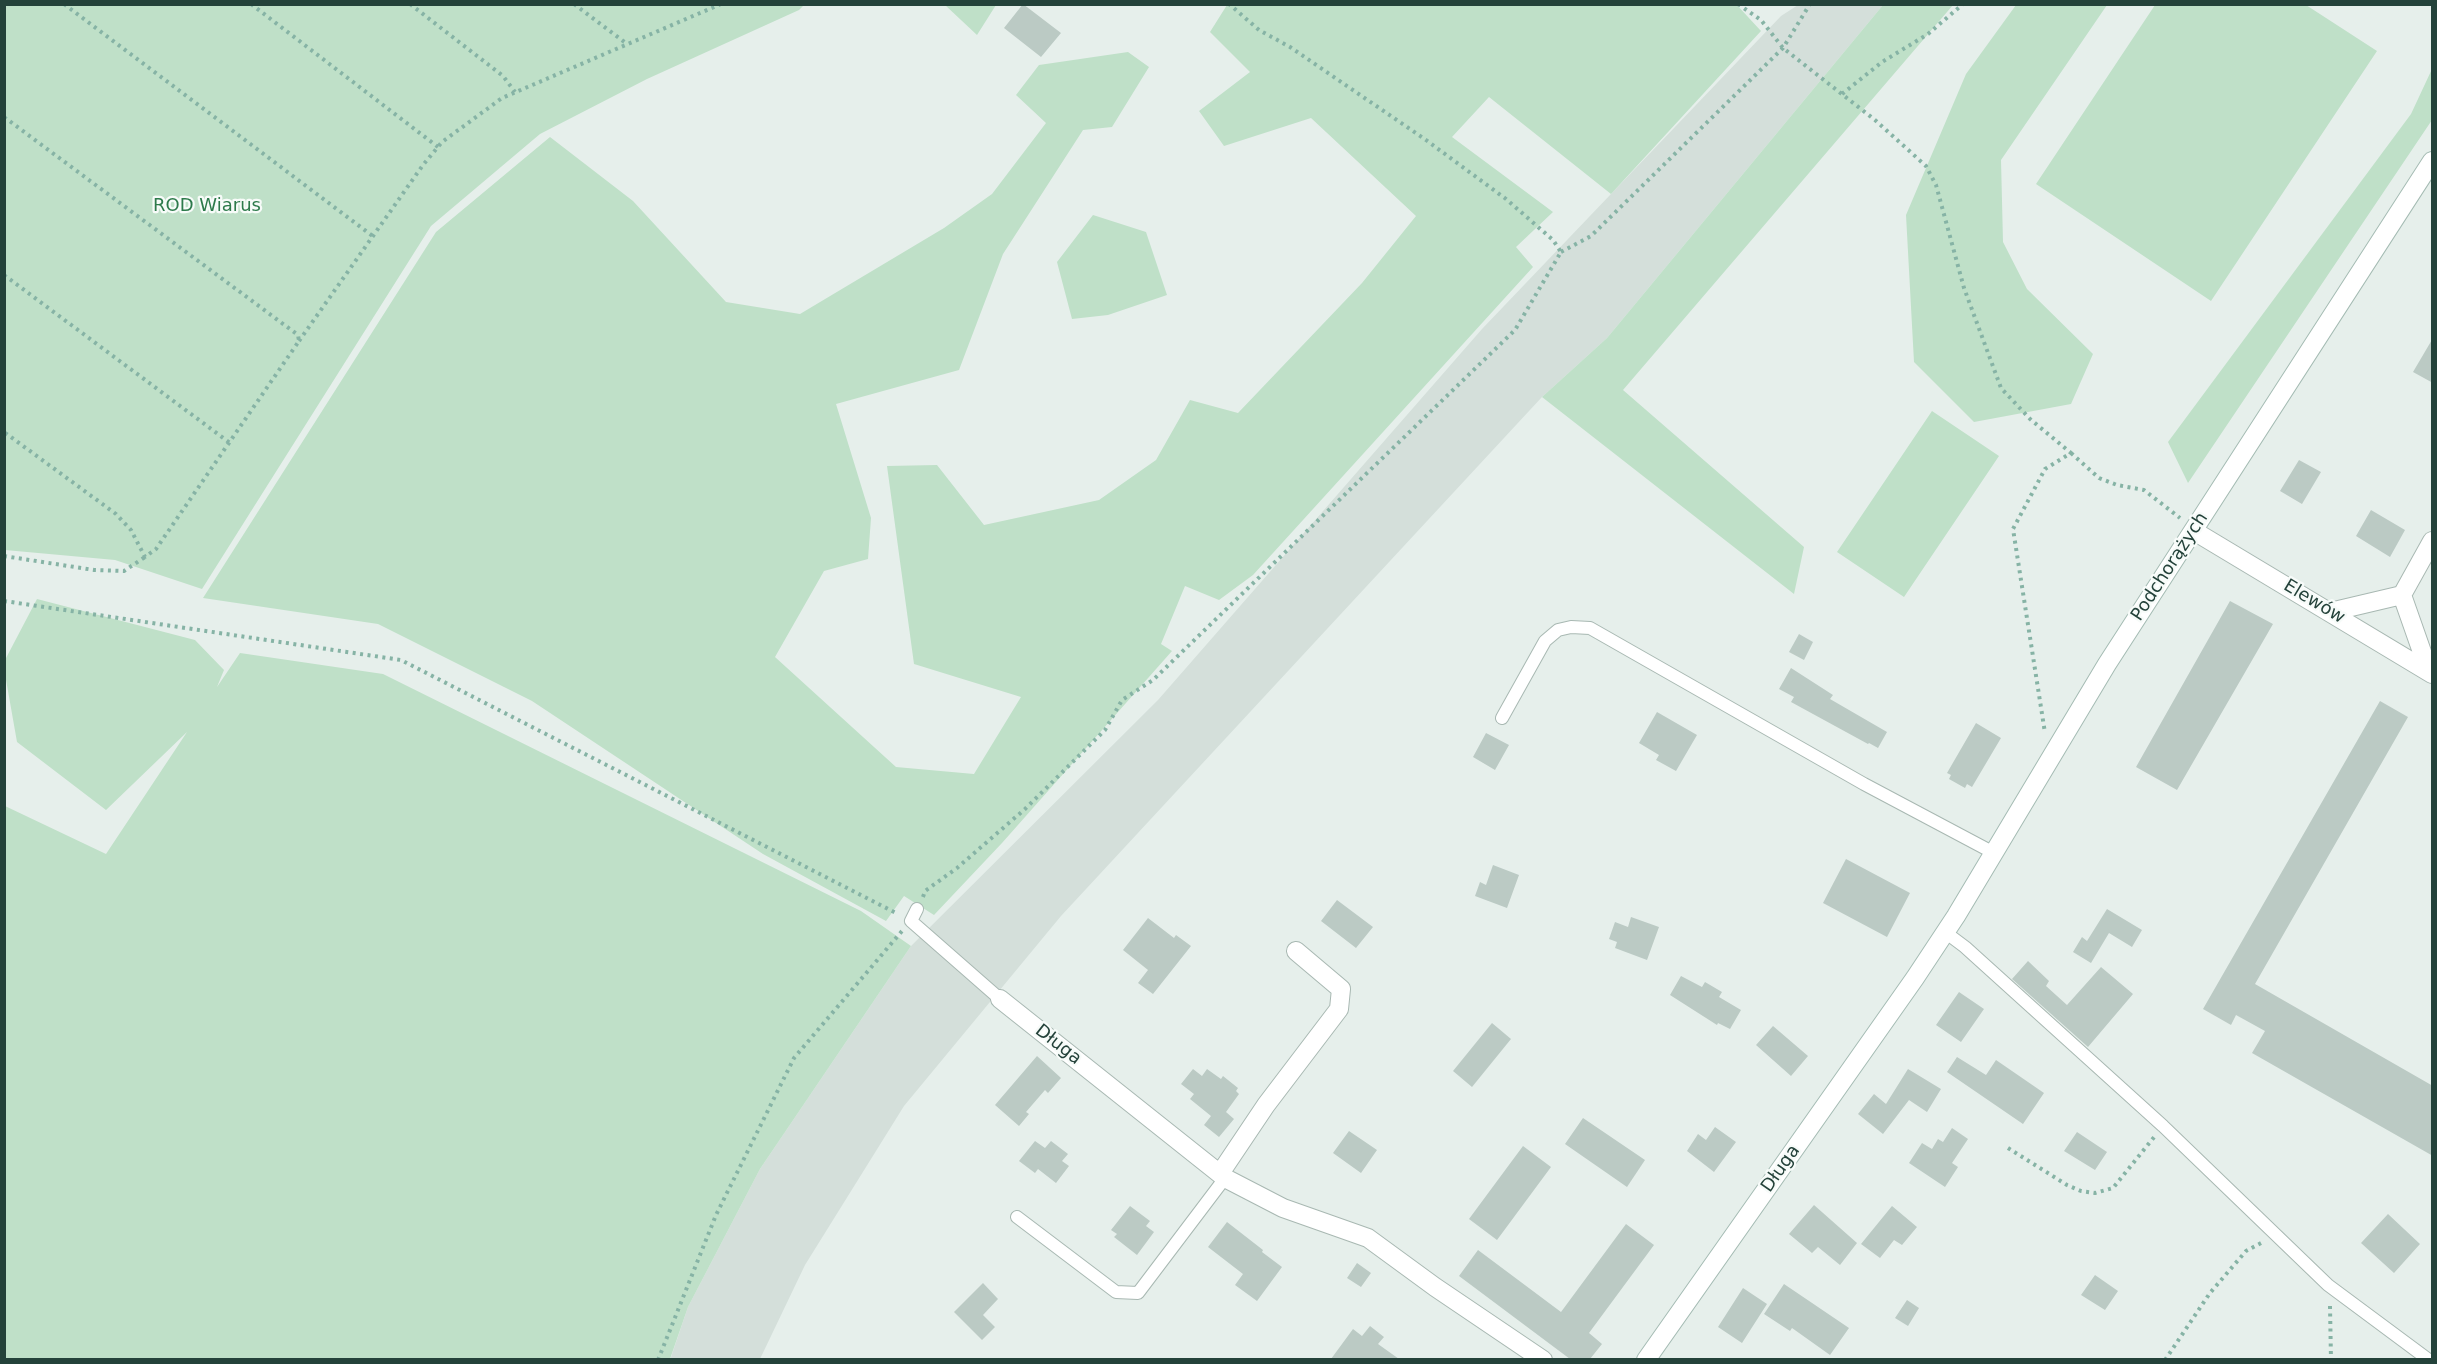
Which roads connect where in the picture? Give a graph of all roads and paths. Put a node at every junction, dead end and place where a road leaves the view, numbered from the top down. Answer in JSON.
{"nodes":[{"id":1,"x":64,"y":4,"type":"edge"},
{"id":2,"x":251,"y":4,"type":"edge"},
{"id":3,"x":410,"y":4,"type":"edge"},
{"id":4,"x":573,"y":4,"type":"edge"},
{"id":5,"x":1229,"y":4,"type":"edge"},
{"id":6,"x":1738,"y":4,"type":"edge"},
{"id":7,"x":1810,"y":4,"type":"edge"},
{"id":8,"x":1963,"y":4,"type":"edge"},
{"id":9,"x":719,"y":5,"type":"edge"},
{"id":10,"x":627,"y":44,"type":"junction"},
{"id":11,"x":1783,"y":48,"type":"junction"},
{"id":12,"x":515,"y":92,"type":"junction"},
{"id":13,"x":1842,"y":94,"type":"junction"},
{"id":14,"x":4,"y":117,"type":"edge"},
{"id":15,"x":438,"y":147,"type":"junction"},
{"id":16,"x":2433,"y":161,"type":"edge"},
{"id":17,"x":374,"y":237,"type":"junction"},
{"id":18,"x":1561,"y":252,"type":"junction"},
{"id":19,"x":4,"y":275,"type":"edge"},
{"id":20,"x":299,"y":341,"type":"junction"},
{"id":21,"x":4,"y":432,"type":"edge"},
{"id":22,"x":230,"y":443,"type":"junction"},
{"id":23,"x":2071,"y":453,"type":"junction"},
{"id":24,"x":2194,"y":531,"type":"junction"},
{"id":25,"x":2433,"y":542,"type":"edge"},
{"id":26,"x":4,"y":556,"type":"edge"},
{"id":27,"x":145,"y":557,"type":"junction"},
{"id":28,"x":2402,"y":595,"type":"junction"},
{"id":29,"x":4,"y":601,"type":"edge"},
{"id":30,"x":2330,"y":612,"type":"junction"},
{"id":31,"x":2431,"y":673,"type":"edge"},
{"id":32,"x":1502,"y":718,"type":"dead end"},
{"id":33,"x":2050,"y":758,"type":"junction"},
{"id":34,"x":1994,"y":853,"type":"junction"},
{"id":35,"x":917,"y":909,"type":"joint"},
{"id":36,"x":911,"y":921,"type":"junction"},
{"id":37,"x":1945,"y":932,"type":"junction"},
{"id":38,"x":1296,"y":951,"type":"dead end"},
{"id":39,"x":1915,"y":978,"type":"joint"},
{"id":40,"x":1000,"y":999,"type":"joint"},
{"id":41,"x":2163,"y":1126,"type":"junction"},
{"id":42,"x":2008,"y":1148,"type":"dead end"},
{"id":43,"x":1223,"y":1175,"type":"junction"},
{"id":44,"x":1017,"y":1217,"type":"dead end"},
{"id":45,"x":2281,"y":1240,"type":"junction"},
{"id":46,"x":2336,"y":1291,"type":"junction"},
{"id":47,"x":658,"y":1359,"type":"edge"},
{"id":48,"x":1543,"y":1359,"type":"edge"},
{"id":49,"x":1646,"y":1359,"type":"edge"},
{"id":50,"x":2165,"y":1359,"type":"edge"},
{"id":51,"x":2331,"y":1359,"type":"edge"},
{"id":52,"x":2429,"y":1359,"type":"edge"}],
"edges":[{"from":1,"to":17,"type":"path"},
{"from":2,"to":15,"type":"path"},
{"from":3,"to":12,"type":"path"},
{"from":4,"to":10,"type":"path"},
{"from":5,"to":18,"type":"path"},
{"from":6,"to":11,"type":"path"},
{"from":7,"to":11,"type":"path"},
{"from":8,"to":13,"type":"path"},
{"from":9,"to":10,"type":"path"},
{"from":10,"to":12,"type":"path"},
{"from":11,"to":13,"type":"path"},
{"from":11,"to":18,"type":"path"},
{"from":12,"to":15,"type":"path"},
{"from":13,"to":23,"type":"path"},
{"from":14,"to":20,"type":"path"},
{"from":15,"to":17,"type":"path"},
{"from":16,"to":24,"type":"street","name":"Podchorążych"},
{"from":17,"to":20,"type":"path"},
{"from":18,"to":35,"type":"path"},
{"from":19,"to":22,"type":"path"},
{"from":20,"to":22,"type":"path"},
{"from":21,"to":27,"type":"path"},
{"from":22,"to":27,"type":"path"},
{"from":23,"to":24,"type":"path"},
{"from":23,"to":33,"type":"path"},
{"from":24,"to":30,"type":"street","name":"Elewów"},
{"from":24,"to":33,"type":"street","name":"Podchorążych"},
{"from":25,"to":28,"type":"street"},
{"from":26,"to":27,"type":"path"},
{"from":28,"to":30,"type":"street"},
{"from":28,"to":31,"type":"street"},
{"from":29,"to":36,"type":"path"},
{"from":30,"to":31,"type":"street","name":"Elewów"},
{"from":32,"to":34,"type":"lane"},
{"from":33,"to":34,"type":"street","name":"Podchorążych"},
{"from":34,"to":37,"type":"street","name":"Podchorążych"},
{"from":35,"to":36,"type":"lane"},
{"from":36,"to":40,"type":"lane","name":"Długa"},
{"from":36,"to":47,"type":"path"},
{"from":37,"to":39,"type":"street","name":"Podchorążych"},
{"from":37,"to":41,"type":"lane"},
{"from":38,"to":43,"type":"street"},
{"from":39,"to":49,"type":"street","name":"Długa"},
{"from":40,"to":43,"type":"street","name":"Długa"},
{"from":41,"to":42,"type":"path"},
{"from":41,"to":45,"type":"lane"},
{"from":43,"to":44,"type":"lane"},
{"from":43,"to":48,"type":"street","name":"Długa"},
{"from":45,"to":46,"type":"lane"},
{"from":45,"to":50,"type":"path"},
{"from":46,"to":51,"type":"path"},
{"from":46,"to":52,"type":"lane"}]}
